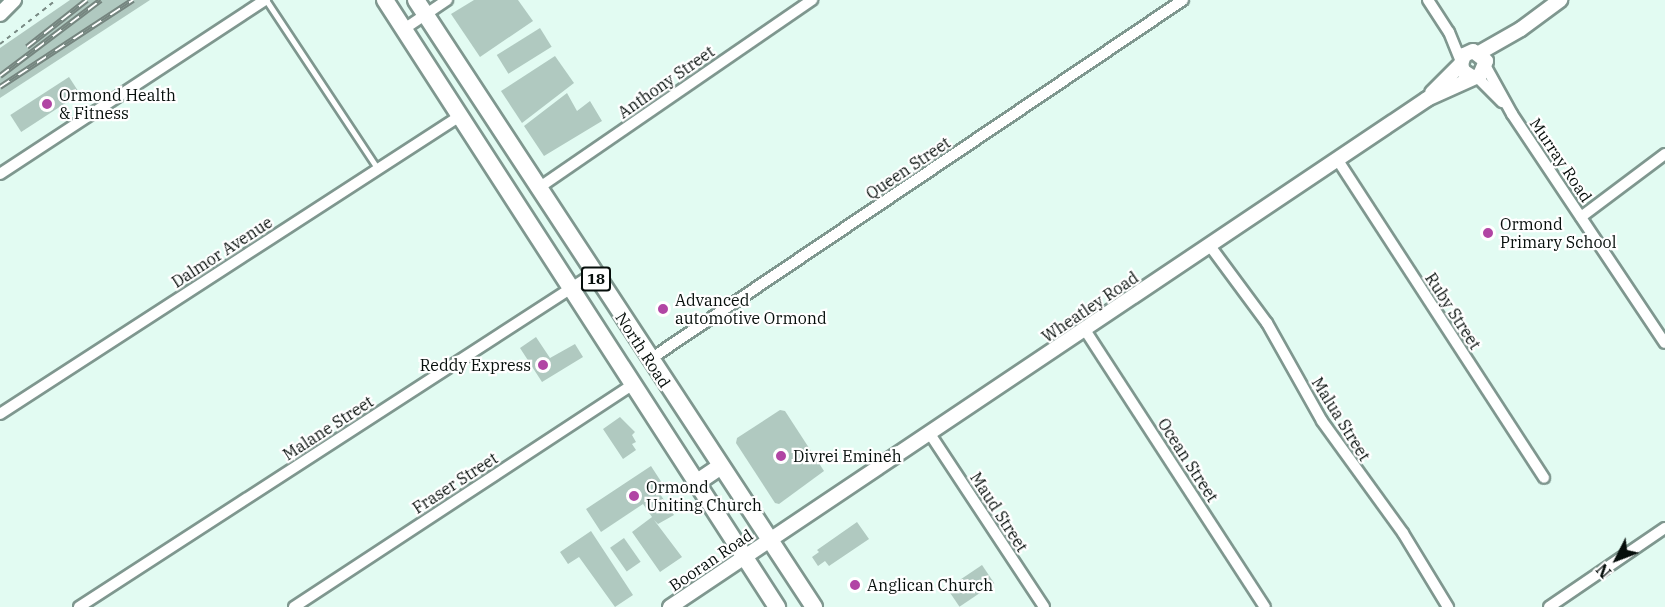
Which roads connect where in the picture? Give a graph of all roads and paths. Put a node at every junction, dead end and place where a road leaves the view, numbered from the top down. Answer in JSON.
{"nodes":[{"id":1,"x":14,"y":0,"type":"edge"},
{"id":2,"x":56,"y":0,"type":"edge"},
{"id":3,"x":266,"y":0,"type":"edge"},
{"id":4,"x":385,"y":0,"type":"edge"},
{"id":5,"x":416,"y":0,"type":"edge"},
{"id":6,"x":447,"y":0,"type":"edge"},
{"id":7,"x":812,"y":0,"type":"edge"},
{"id":8,"x":1184,"y":0,"type":"edge"},
{"id":9,"x":1428,"y":0,"type":"edge"},
{"id":10,"x":1560,"y":0,"type":"edge"},
{"id":11,"x":0,"y":7,"type":"edge"},
{"id":12,"x":0,"y":14,"type":"edge"},
{"id":13,"x":426,"y":15,"type":"junction"},
{"id":14,"x":404,"y":29,"type":"junction"},
{"id":15,"x":0,"y":44,"type":"edge"},
{"id":16,"x":1474,"y":64,"type":"junction"},
{"id":17,"x":460,"y":116,"type":"junction"},
{"id":18,"x":1665,"y":154,"type":"edge"},
{"id":19,"x":1337,"y":159,"type":"junction"},
{"id":20,"x":378,"y":169,"type":"junction"},
{"id":21,"x":0,"y":174,"type":"edge"},
{"id":22,"x":537,"y":189,"type":"junction"},
{"id":23,"x":1581,"y":217,"type":"junction"},
{"id":24,"x":1209,"y":246,"type":"junction"},
{"id":25,"x":593,"y":274,"type":"junction"},
{"id":26,"x":571,"y":288,"type":"junction"},
{"id":27,"x":1085,"y":330,"type":"junction"},
{"id":28,"x":1665,"y":343,"type":"edge"},
{"id":29,"x":649,"y":360,"type":"junction"},
{"id":30,"x":633,"y":384,"type":"junction"},
{"id":31,"x":0,"y":414,"type":"edge"},
{"id":32,"x":930,"y":434,"type":"junction"},
{"id":33,"x":721,"y":466,"type":"junction"},
{"id":34,"x":1544,"y":478,"type":"dead end"},
{"id":35,"x":696,"y":483,"type":"junction"},
{"id":36,"x":1665,"y":528,"type":"edge"},
{"id":37,"x":770,"y":540,"type":"junction"},
{"id":38,"x":745,"y":558,"type":"junction"},
{"id":39,"x":79,"y":607,"type":"edge"},
{"id":40,"x":294,"y":607,"type":"edge"},
{"id":41,"x":670,"y":607,"type":"edge"},
{"id":42,"x":777,"y":607,"type":"edge"},
{"id":43,"x":814,"y":607,"type":"edge"},
{"id":44,"x":1044,"y":607,"type":"edge"},
{"id":45,"x":1265,"y":607,"type":"edge"},
{"id":46,"x":1448,"y":607,"type":"edge"},
{"id":47,"x":1549,"y":607,"type":"edge"}],
"edges":[{"from":1,"to":11,"type":"street"},
{"from":1,"to":12,"type":"street"},
{"from":2,"to":15,"type":"path"},
{"from":3,"to":20,"type":"lane"},
{"from":3,"to":21,"type":"street"},
{"from":4,"to":14,"type":"highway","name":"North Road","number":"18"},
{"from":5,"to":13,"type":"highway","name":"North Road","number":"18"},
{"from":6,"to":13,"type":"street"},
{"from":7,"to":22,"type":"street","name":"Anthony Street"},
{"from":8,"to":29,"type":"street","name":"Queen Street"},
{"from":9,"to":16,"type":"street","name":"Murray Road"},
{"from":10,"to":16,"type":"street","name":"Wheatley Road"},
{"from":13,"to":14,"type":"street"},
{"from":13,"to":22,"type":"highway","name":"North Road","number":"18"},
{"from":14,"to":17,"type":"highway","name":"North Road","number":"18"},
{"from":16,"to":19,"type":"street","name":"Wheatley Road"},
{"from":16,"to":23,"type":"street","name":"Murray Road"},
{"from":17,"to":20,"type":"street","name":"Dalmor Avenue"},
{"from":17,"to":26,"type":"highway","name":"North Road","number":"18"},
{"from":18,"to":23,"type":"street"},
{"from":19,"to":24,"type":"street","name":"Wheatley Road"},
{"from":19,"to":34,"type":"street","name":"Ruby Street"},
{"from":20,"to":31,"type":"street","name":"Dalmor Avenue"},
{"from":22,"to":25,"type":"highway","name":"North Road","number":"18"},
{"from":23,"to":28,"type":"street","name":"Murray Road"},
{"from":24,"to":27,"type":"street","name":"Wheatley Road"},
{"from":24,"to":46,"type":"street","name":"Malua Street"},
{"from":25,"to":26,"type":"street","name":"Malane Street"},
{"from":25,"to":29,"type":"highway","name":"North Road","number":"18"},
{"from":26,"to":30,"type":"highway","name":"North Road","number":"18"},
{"from":26,"to":39,"type":"street","name":"Malane Street"},
{"from":27,"to":32,"type":"street","name":"Wheatley Road"},
{"from":27,"to":45,"type":"street","name":"Ocean Street"},
{"from":29,"to":33,"type":"highway","name":"North Road","number":"18"},
{"from":30,"to":35,"type":"highway","name":"North Road","number":"18"},
{"from":30,"to":40,"type":"street","name":"Fraser Street"},
{"from":32,"to":37,"type":"street","name":"Wheatley Road"},
{"from":32,"to":44,"type":"street","name":"Maud Street"},
{"from":33,"to":35,"type":"highway"},
{"from":33,"to":37,"type":"highway","name":"North Road","number":"18"},
{"from":35,"to":38,"type":"highway","name":"North Road","number":"18"},
{"from":36,"to":47,"type":"street"},
{"from":37,"to":38,"type":"street","name":"Booran Road"},
{"from":37,"to":43,"type":"highway","name":"North Road","number":"18"},
{"from":38,"to":41,"type":"street","name":"Booran Road"},
{"from":38,"to":42,"type":"highway","name":"North Road","number":"18"}]}
